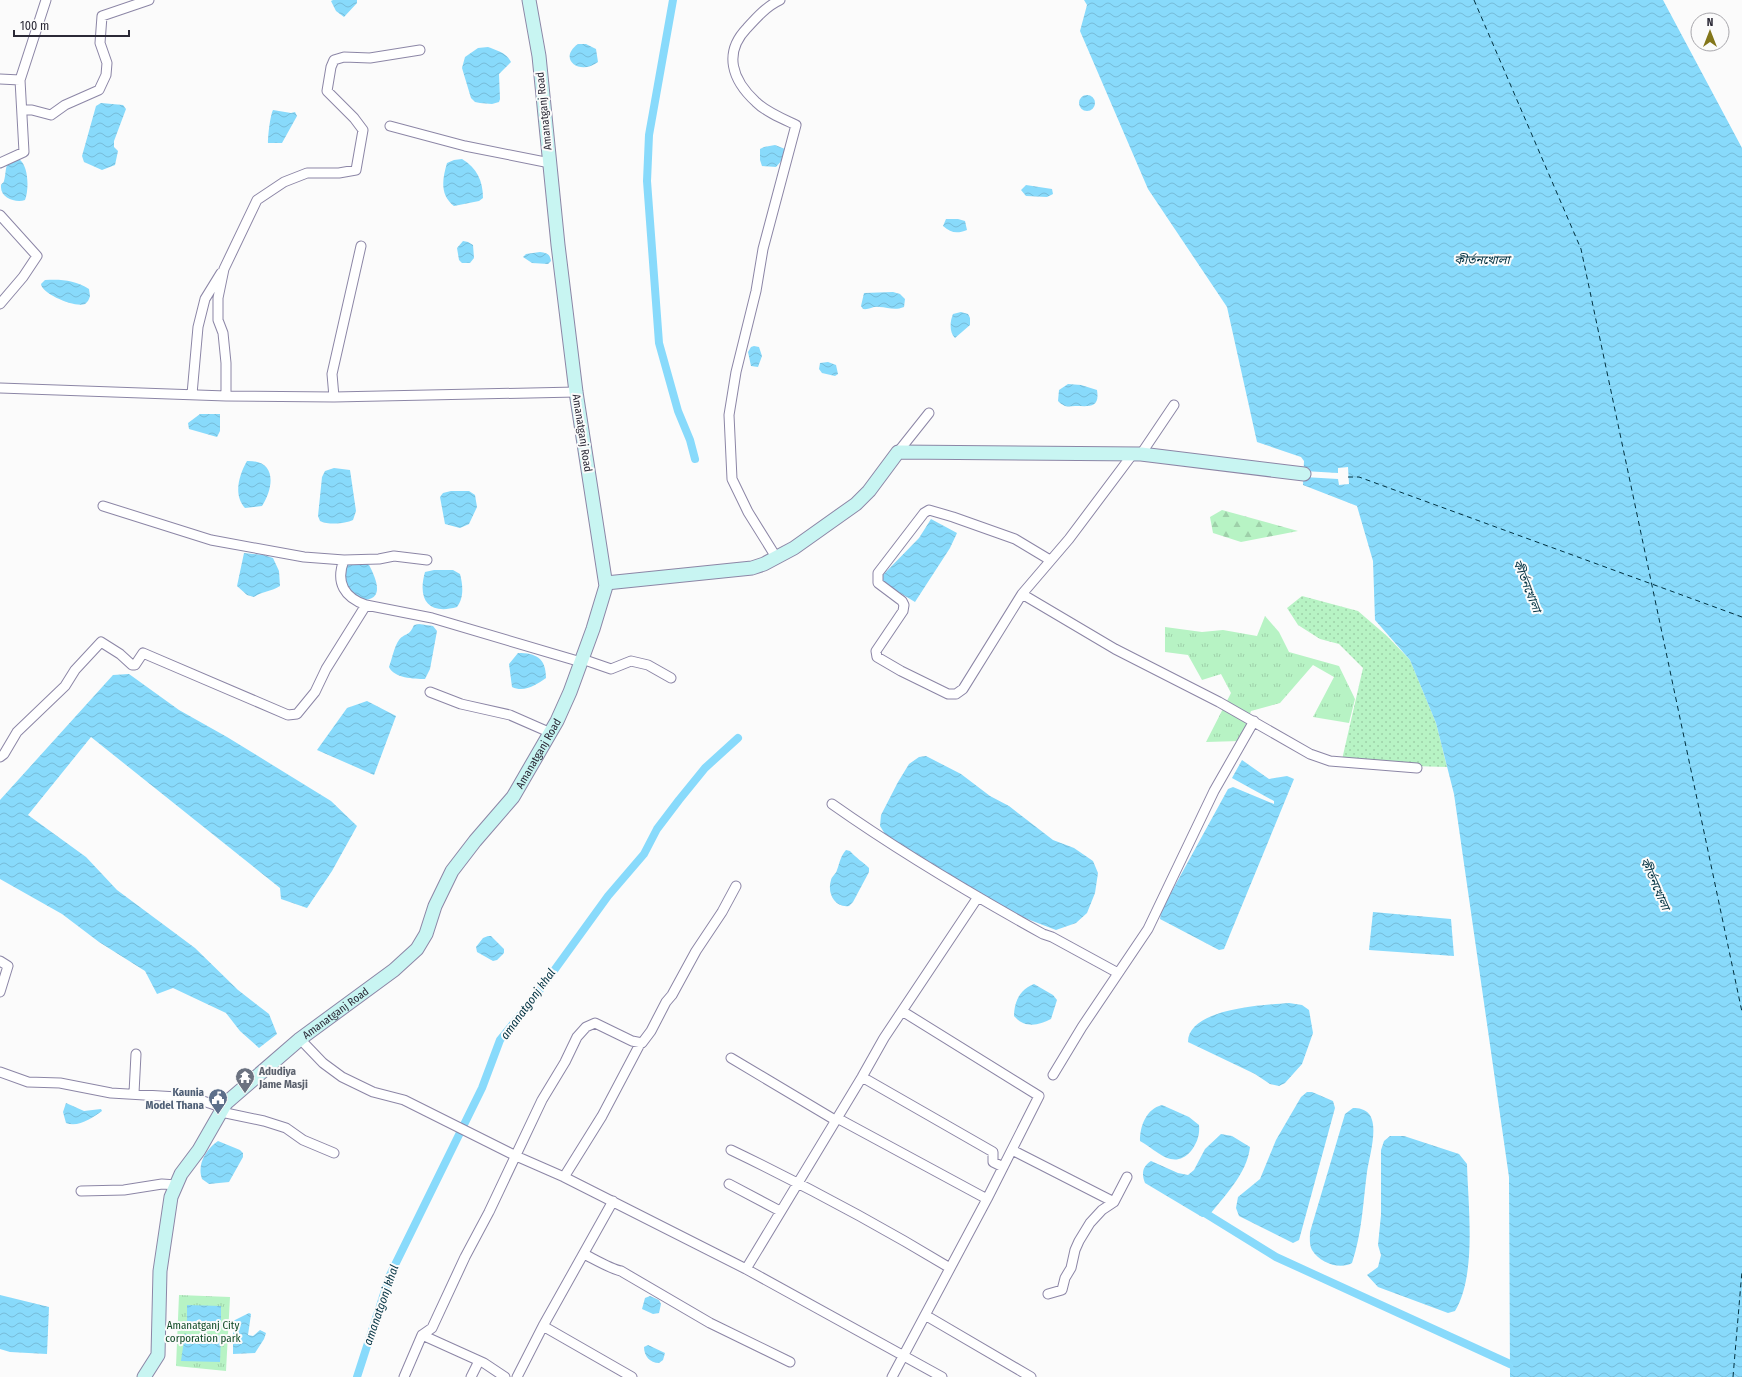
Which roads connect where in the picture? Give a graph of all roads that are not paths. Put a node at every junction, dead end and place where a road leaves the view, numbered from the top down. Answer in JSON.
{"nodes":[{"id":1,"x":46,"y":0,"type":"edge"},
{"id":2,"x":149,"y":0,"type":"edge"},
{"id":3,"x":529,"y":0,"type":"edge"},
{"id":4,"x":780,"y":0,"type":"edge"},
{"id":5,"x":420,"y":50,"type":"dead end"},
{"id":6,"x":0,"y":79,"type":"edge"},
{"id":7,"x":20,"y":80,"type":"junction"},
{"id":8,"x":22,"y":110,"type":"junction"},
{"id":9,"x":390,"y":126,"type":"dead end"},
{"id":10,"x":0,"y":163,"type":"edge"},
{"id":11,"x":550,"y":163,"type":"junction"},
{"id":12,"x":0,"y":215,"type":"edge"},
{"id":13,"x":361,"y":246,"type":"dead end"},
{"id":14,"x":224,"y":269,"type":"junction"},
{"id":15,"x":0,"y":304,"type":"edge"},
{"id":16,"x":0,"y":388,"type":"edge"},
{"id":17,"x":576,"y":392,"type":"junction"},
{"id":18,"x":192,"y":394,"type":"junction"},
{"id":19,"x":226,"y":396,"type":"junction"},
{"id":20,"x":334,"y":397,"type":"junction"},
{"id":21,"x":1174,"y":405,"type":"dead end"},
{"id":22,"x":929,"y":413,"type":"dead end"},
{"id":23,"x":898,"y":452,"type":"junction"},
{"id":24,"x":1136,"y":454,"type":"junction"},
{"id":25,"x":1304,"y":474,"type":"dead end"},
{"id":26,"x":103,"y":506,"type":"dead end"},
{"id":27,"x":776,"y":558,"type":"junction"},
{"id":28,"x":344,"y":560,"type":"junction"},
{"id":29,"x":427,"y":560,"type":"dead end"},
{"id":30,"x":1050,"y":560,"type":"junction"},
{"id":31,"x":606,"y":583,"type":"junction"},
{"id":32,"x":1022,"y":594,"type":"junction"},
{"id":33,"x":366,"y":605,"type":"junction"},
{"id":34,"x":581,"y":660,"type":"junction"},
{"id":35,"x":671,"y":678,"type":"dead end"},
{"id":36,"x":430,"y":692,"type":"dead end"},
{"id":37,"x":1254,"y":721,"type":"junction"},
{"id":38,"x":550,"y":733,"type":"junction"},
{"id":39,"x":0,"y":757,"type":"edge"},
{"id":40,"x":1417,"y":768,"type":"dead end"},
{"id":41,"x":832,"y":804,"type":"dead end"},
{"id":42,"x":736,"y":886,"type":"dead end"},
{"id":43,"x":978,"y":897,"type":"junction"},
{"id":44,"x":0,"y":961,"type":"edge"},
{"id":45,"x":1118,"y":973,"type":"junction"},
{"id":46,"x":0,"y":992,"type":"edge"},
{"id":47,"x":902,"y":1011,"type":"junction"},
{"id":48,"x":300,"y":1039,"type":"junction"},
{"id":49,"x":640,"y":1044,"type":"junction"},
{"id":50,"x":136,"y":1054,"type":"dead end"},
{"id":51,"x":731,"y":1058,"type":"dead end"},
{"id":52,"x":0,"y":1072,"type":"edge"},
{"id":53,"x":1052,"y":1075,"type":"dead end"},
{"id":54,"x":862,"y":1078,"type":"junction"},
{"id":55,"x":134,"y":1093,"type":"junction"},
{"id":56,"x":222,"y":1110,"type":"junction"},
{"id":57,"x":836,"y":1119,"type":"junction"},
{"id":58,"x":731,"y":1150,"type":"dead end"},
{"id":59,"x":1012,"y":1150,"type":"junction"},
{"id":60,"x":334,"y":1153,"type":"dead end"},
{"id":61,"x":516,"y":1156,"type":"junction"},
{"id":62,"x":1003,"y":1167,"type":"junction"},
{"id":63,"x":564,"y":1177,"type":"junction"},
{"id":64,"x":1127,"y":1177,"type":"dead end"},
{"id":65,"x":798,"y":1182,"type":"junction"},
{"id":66,"x":729,"y":1184,"type":"dead end"},
{"id":67,"x":177,"y":1185,"type":"junction"},
{"id":68,"x":81,"y":1192,"type":"dead end"},
{"id":69,"x":986,"y":1199,"type":"junction"},
{"id":70,"x":613,"y":1201,"type":"junction"},
{"id":71,"x":1114,"y":1202,"type":"junction"},
{"id":72,"x":780,"y":1211,"type":"junction"},
{"id":73,"x":584,"y":1254,"type":"junction"},
{"id":74,"x":950,"y":1268,"type":"junction"},
{"id":75,"x":746,"y":1269,"type":"junction"},
{"id":76,"x":1048,"y":1294,"type":"dead end"},
{"id":77,"x":925,"y":1315,"type":"junction"},
{"id":78,"x":543,"y":1326,"type":"junction"},
{"id":79,"x":422,"y":1335,"type":"junction"},
{"id":80,"x":904,"y":1356,"type":"junction"},
{"id":81,"x":479,"y":1361,"type":"junction"},
{"id":82,"x":790,"y":1362,"type":"dead end"},
{"id":83,"x":144,"y":1377,"type":"edge"},
{"id":84,"x":404,"y":1377,"type":"edge"},
{"id":85,"x":470,"y":1377,"type":"edge"},
{"id":86,"x":505,"y":1377,"type":"edge"},
{"id":87,"x":516,"y":1377,"type":"edge"},
{"id":88,"x":632,"y":1377,"type":"edge"},
{"id":89,"x":892,"y":1377,"type":"edge"},
{"id":90,"x":942,"y":1377,"type":"edge"},
{"id":91,"x":1031,"y":1377,"type":"edge"}],
"edges":[{"from":1,"to":7,"type":"street"},
{"from":2,"to":8,"type":"street"},
{"from":3,"to":11,"type":"main road","name":"Amanatganj Road"},
{"from":4,"to":27,"type":"street"},
{"from":5,"to":14,"type":"street"},
{"from":6,"to":7,"type":"street"},
{"from":7,"to":8,"type":"street"},
{"from":8,"to":10,"type":"street"},
{"from":9,"to":11,"type":"street"},
{"from":11,"to":17,"type":"main road","name":"Amanatganj Road"},
{"from":12,"to":15,"type":"street"},
{"from":13,"to":20,"type":"street"},
{"from":14,"to":18,"type":"street"},
{"from":14,"to":19,"type":"street"},
{"from":16,"to":18,"type":"street"},
{"from":17,"to":20,"type":"street"},
{"from":17,"to":31,"type":"main road","name":"Amanatganj Road"},
{"from":18,"to":19,"type":"street"},
{"from":19,"to":20,"type":"street"},
{"from":21,"to":24,"type":"street"},
{"from":22,"to":23,"type":"street"},
{"from":23,"to":24,"type":"main road"},
{"from":23,"to":27,"type":"main road"},
{"from":24,"to":25,"type":"main road"},
{"from":24,"to":30,"type":"street"},
{"from":26,"to":28,"type":"street"},
{"from":27,"to":31,"type":"main road"},
{"from":28,"to":29,"type":"street"},
{"from":28,"to":33,"type":"street"},
{"from":30,"to":32,"type":"street"},
{"from":30,"to":32,"type":"street"},
{"from":31,"to":34,"type":"main road","name":"Amanatganj Road"},
{"from":32,"to":37,"type":"street"},
{"from":33,"to":34,"type":"street"},
{"from":33,"to":39,"type":"street"},
{"from":34,"to":35,"type":"street"},
{"from":34,"to":38,"type":"main road","name":"Amanatganj Road"},
{"from":36,"to":38,"type":"street"},
{"from":37,"to":40,"type":"street"},
{"from":37,"to":45,"type":"street"},
{"from":38,"to":48,"type":"main road","name":"Amanatganj Road"},
{"from":41,"to":43,"type":"street"},
{"from":42,"to":49,"type":"street"},
{"from":43,"to":45,"type":"street"},
{"from":43,"to":47,"type":"street"},
{"from":44,"to":46,"type":"street"},
{"from":45,"to":53,"type":"street"},
{"from":47,"to":54,"type":"street"},
{"from":47,"to":59,"type":"street"},
{"from":48,"to":56,"type":"main road","name":"Amanatganj Road"},
{"from":48,"to":61,"type":"street"},
{"from":49,"to":61,"type":"street"},
{"from":49,"to":63,"type":"street"},
{"from":50,"to":55,"type":"street"},
{"from":51,"to":57,"type":"street"},
{"from":52,"to":55,"type":"street"},
{"from":54,"to":57,"type":"street"},
{"from":54,"to":62,"type":"street"},
{"from":55,"to":56,"type":"street"},
{"from":56,"to":60,"type":"street"},
{"from":56,"to":67,"type":"main road","name":"Amanatganj Road"},
{"from":57,"to":65,"type":"street"},
{"from":57,"to":69,"type":"street"},
{"from":58,"to":65,"type":"street"},
{"from":59,"to":62,"type":"street"},
{"from":59,"to":71,"type":"street"},
{"from":61,"to":63,"type":"street"},
{"from":61,"to":79,"type":"street"},
{"from":62,"to":69,"type":"street"},
{"from":63,"to":70,"type":"street"},
{"from":64,"to":71,"type":"street"},
{"from":65,"to":72,"type":"street"},
{"from":65,"to":74,"type":"street"},
{"from":66,"to":72,"type":"street"},
{"from":67,"to":68,"type":"street"},
{"from":67,"to":83,"type":"main road","name":"Amanatganj Road"},
{"from":69,"to":74,"type":"street"},
{"from":70,"to":73,"type":"street"},
{"from":70,"to":75,"type":"street"},
{"from":71,"to":76,"type":"street"},
{"from":72,"to":75,"type":"street"},
{"from":73,"to":78,"type":"street"},
{"from":73,"to":82,"type":"street"},
{"from":74,"to":77,"type":"street"},
{"from":75,"to":80,"type":"street"},
{"from":77,"to":80,"type":"street"},
{"from":77,"to":91,"type":"street"},
{"from":78,"to":87,"type":"street"},
{"from":78,"to":88,"type":"street"},
{"from":79,"to":81,"type":"street"},
{"from":79,"to":84,"type":"street"},
{"from":80,"to":89,"type":"street"},
{"from":80,"to":90,"type":"street"},
{"from":81,"to":85,"type":"street"},
{"from":81,"to":86,"type":"street"}]}
